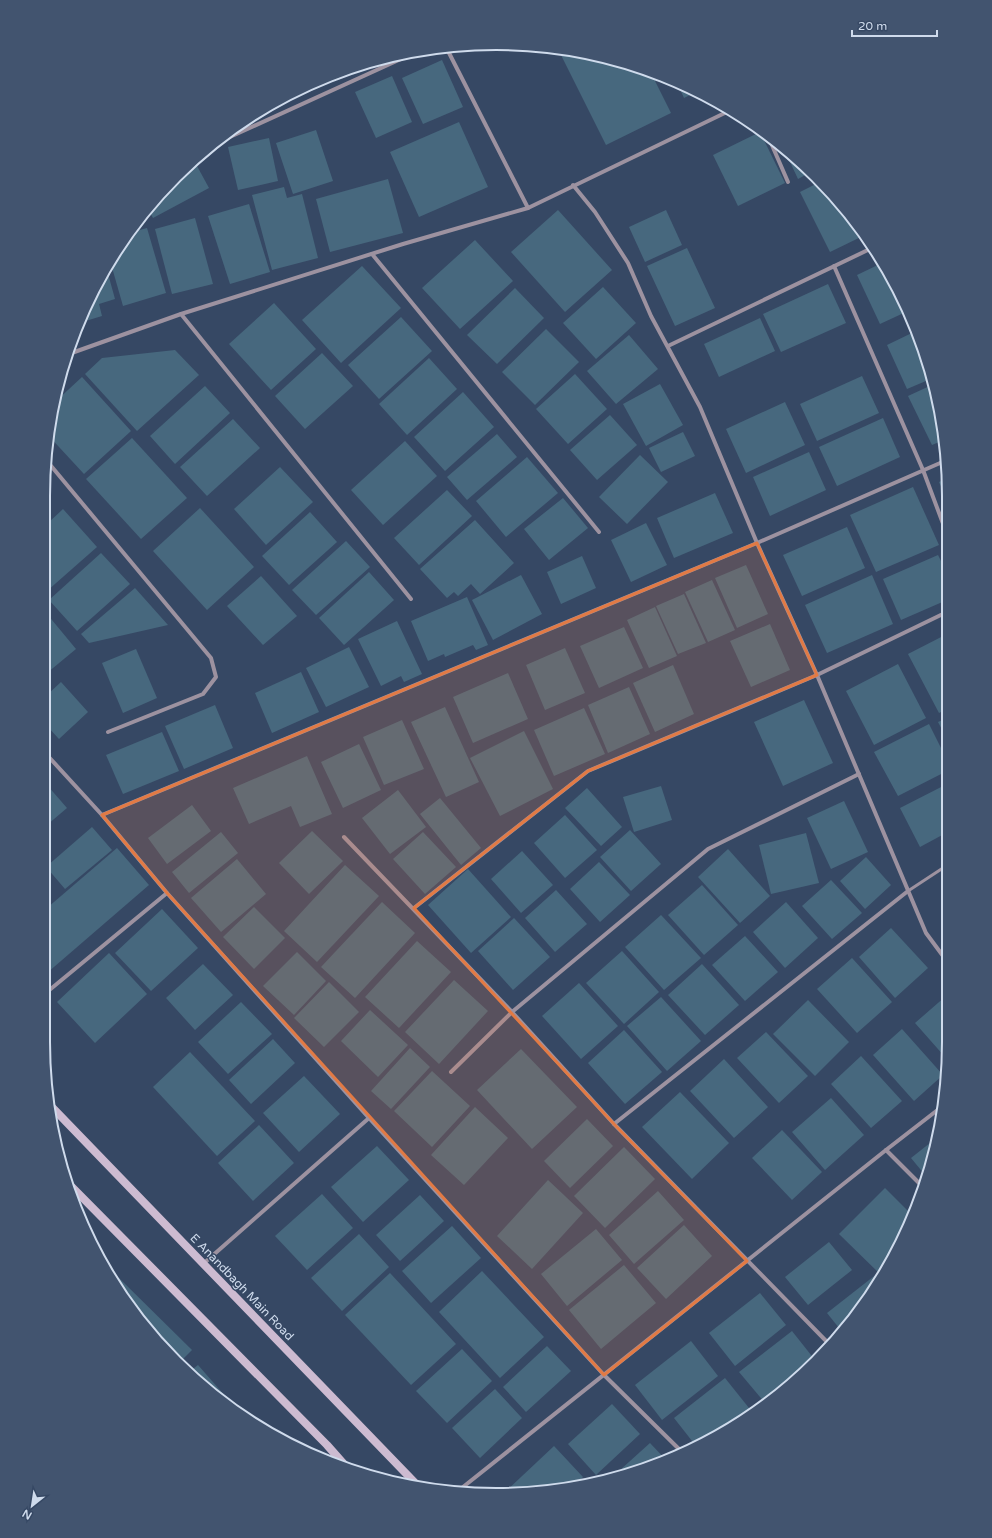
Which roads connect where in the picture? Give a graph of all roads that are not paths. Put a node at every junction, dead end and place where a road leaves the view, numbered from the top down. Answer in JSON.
{"nodes":[{"id":1,"x":449,"y":53,"type":"edge"},
{"id":2,"x":394,"y":62,"type":"edge"},
{"id":3,"x":724,"y":113,"type":"edge"},
{"id":4,"x":233,"y":135,"type":"edge"},
{"id":5,"x":772,"y":146,"type":"edge"},
{"id":6,"x":788,"y":182,"type":"dead end"},
{"id":7,"x":573,"y":185,"type":"junction"},
{"id":8,"x":528,"y":208,"type":"junction"},
{"id":9,"x":868,"y":250,"type":"edge"},
{"id":10,"x":372,"y":254,"type":"junction"},
{"id":11,"x":834,"y":266,"type":"junction"},
{"id":12,"x":181,"y":314,"type":"junction"},
{"id":13,"x":668,"y":346,"type":"junction"},
{"id":14,"x":75,"y":351,"type":"edge"},
{"id":15,"x":941,"y":463,"type":"edge"},
{"id":16,"x":51,"y":466,"type":"edge"},
{"id":17,"x":923,"y":470,"type":"junction"},
{"id":18,"x":942,"y":521,"type":"edge"},
{"id":19,"x":599,"y":532,"type":"dead end"},
{"id":20,"x":757,"y":543,"type":"junction"},
{"id":21,"x":410,"y":599,"type":"dead end"},
{"id":22,"x":942,"y":614,"type":"edge"},
{"id":23,"x":817,"y":675,"type":"junction"},
{"id":24,"x":108,"y":732,"type":"dead end"},
{"id":25,"x":50,"y":758,"type":"edge"},
{"id":26,"x":859,"y":774,"type":"junction"},
{"id":27,"x":102,"y":815,"type":"junction"},
{"id":28,"x":344,"y":837,"type":"dead end"},
{"id":29,"x":942,"y":869,"type":"edge"},
{"id":30,"x":908,"y":891,"type":"junction"},
{"id":31,"x":166,"y":893,"type":"junction"},
{"id":32,"x":414,"y":908,"type":"junction"},
{"id":33,"x":942,"y":955,"type":"edge"},
{"id":34,"x":50,"y":990,"type":"edge"},
{"id":35,"x":512,"y":1012,"type":"junction"},
{"id":36,"x":451,"y":1072,"type":"dead end"},
{"id":37,"x":56,"y":1111,"type":"edge"},
{"id":38,"x":936,"y":1111,"type":"edge"},
{"id":39,"x":370,"y":1118,"type":"junction"},
{"id":40,"x":614,"y":1124,"type":"junction"},
{"id":41,"x":886,"y":1150,"type":"junction"},
{"id":42,"x":919,"y":1183,"type":"edge"},
{"id":43,"x":76,"y":1191,"type":"edge"},
{"id":44,"x":747,"y":1261,"type":"junction"},
{"id":45,"x":202,"y":1264,"type":"junction"},
{"id":46,"x":826,"y":1341,"type":"edge"},
{"id":47,"x":604,"y":1375,"type":"junction"},
{"id":48,"x":679,"y":1449,"type":"edge"},
{"id":49,"x":340,"y":1459,"type":"edge"},
{"id":50,"x":412,"y":1479,"type":"edge"},
{"id":51,"x":463,"y":1487,"type":"edge"}],
"edges":[{"from":1,"to":8,"type":"street"},
{"from":2,"to":4,"type":"street"},
{"from":3,"to":7,"type":"street"},
{"from":5,"to":6,"type":"street"},
{"from":7,"to":8,"type":"street"},
{"from":7,"to":13,"type":"street"},
{"from":8,"to":10,"type":"street"},
{"from":9,"to":11,"type":"street"},
{"from":10,"to":12,"type":"street"},
{"from":10,"to":19,"type":"street"},
{"from":11,"to":13,"type":"street"},
{"from":11,"to":17,"type":"street"},
{"from":12,"to":14,"type":"street"},
{"from":12,"to":21,"type":"street"},
{"from":13,"to":20,"type":"street"},
{"from":15,"to":17,"type":"street"},
{"from":16,"to":24,"type":"street"},
{"from":17,"to":18,"type":"street"},
{"from":17,"to":20,"type":"street"},
{"from":20,"to":23,"type":"street"},
{"from":20,"to":27,"type":"street"},
{"from":22,"to":23,"type":"street"},
{"from":23,"to":26,"type":"street"},
{"from":23,"to":32,"type":"street"},
{"from":25,"to":27,"type":"street"},
{"from":26,"to":30,"type":"street"},
{"from":26,"to":35,"type":"street"},
{"from":27,"to":31,"type":"street"},
{"from":28,"to":32,"type":"street"},
{"from":29,"to":30,"type":"lane"},
{"from":30,"to":33,"type":"street"},
{"from":30,"to":40,"type":"street"},
{"from":31,"to":34,"type":"street"},
{"from":31,"to":39,"type":"street"},
{"from":32,"to":35,"type":"street"},
{"from":35,"to":36,"type":"street"},
{"from":35,"to":40,"type":"street"},
{"from":37,"to":45,"type":"street","name":"E Anandbagh Main Road"},
{"from":38,"to":41,"type":"street"},
{"from":39,"to":45,"type":"street"},
{"from":39,"to":47,"type":"street"},
{"from":40,"to":44,"type":"street"},
{"from":41,"to":42,"type":"street"},
{"from":41,"to":44,"type":"street"},
{"from":43,"to":49,"type":"street"},
{"from":44,"to":46,"type":"street"},
{"from":44,"to":47,"type":"street"},
{"from":45,"to":50,"type":"street","name":"E Anandbagh Main Road"},
{"from":47,"to":48,"type":"street"},
{"from":47,"to":51,"type":"street"}]}
